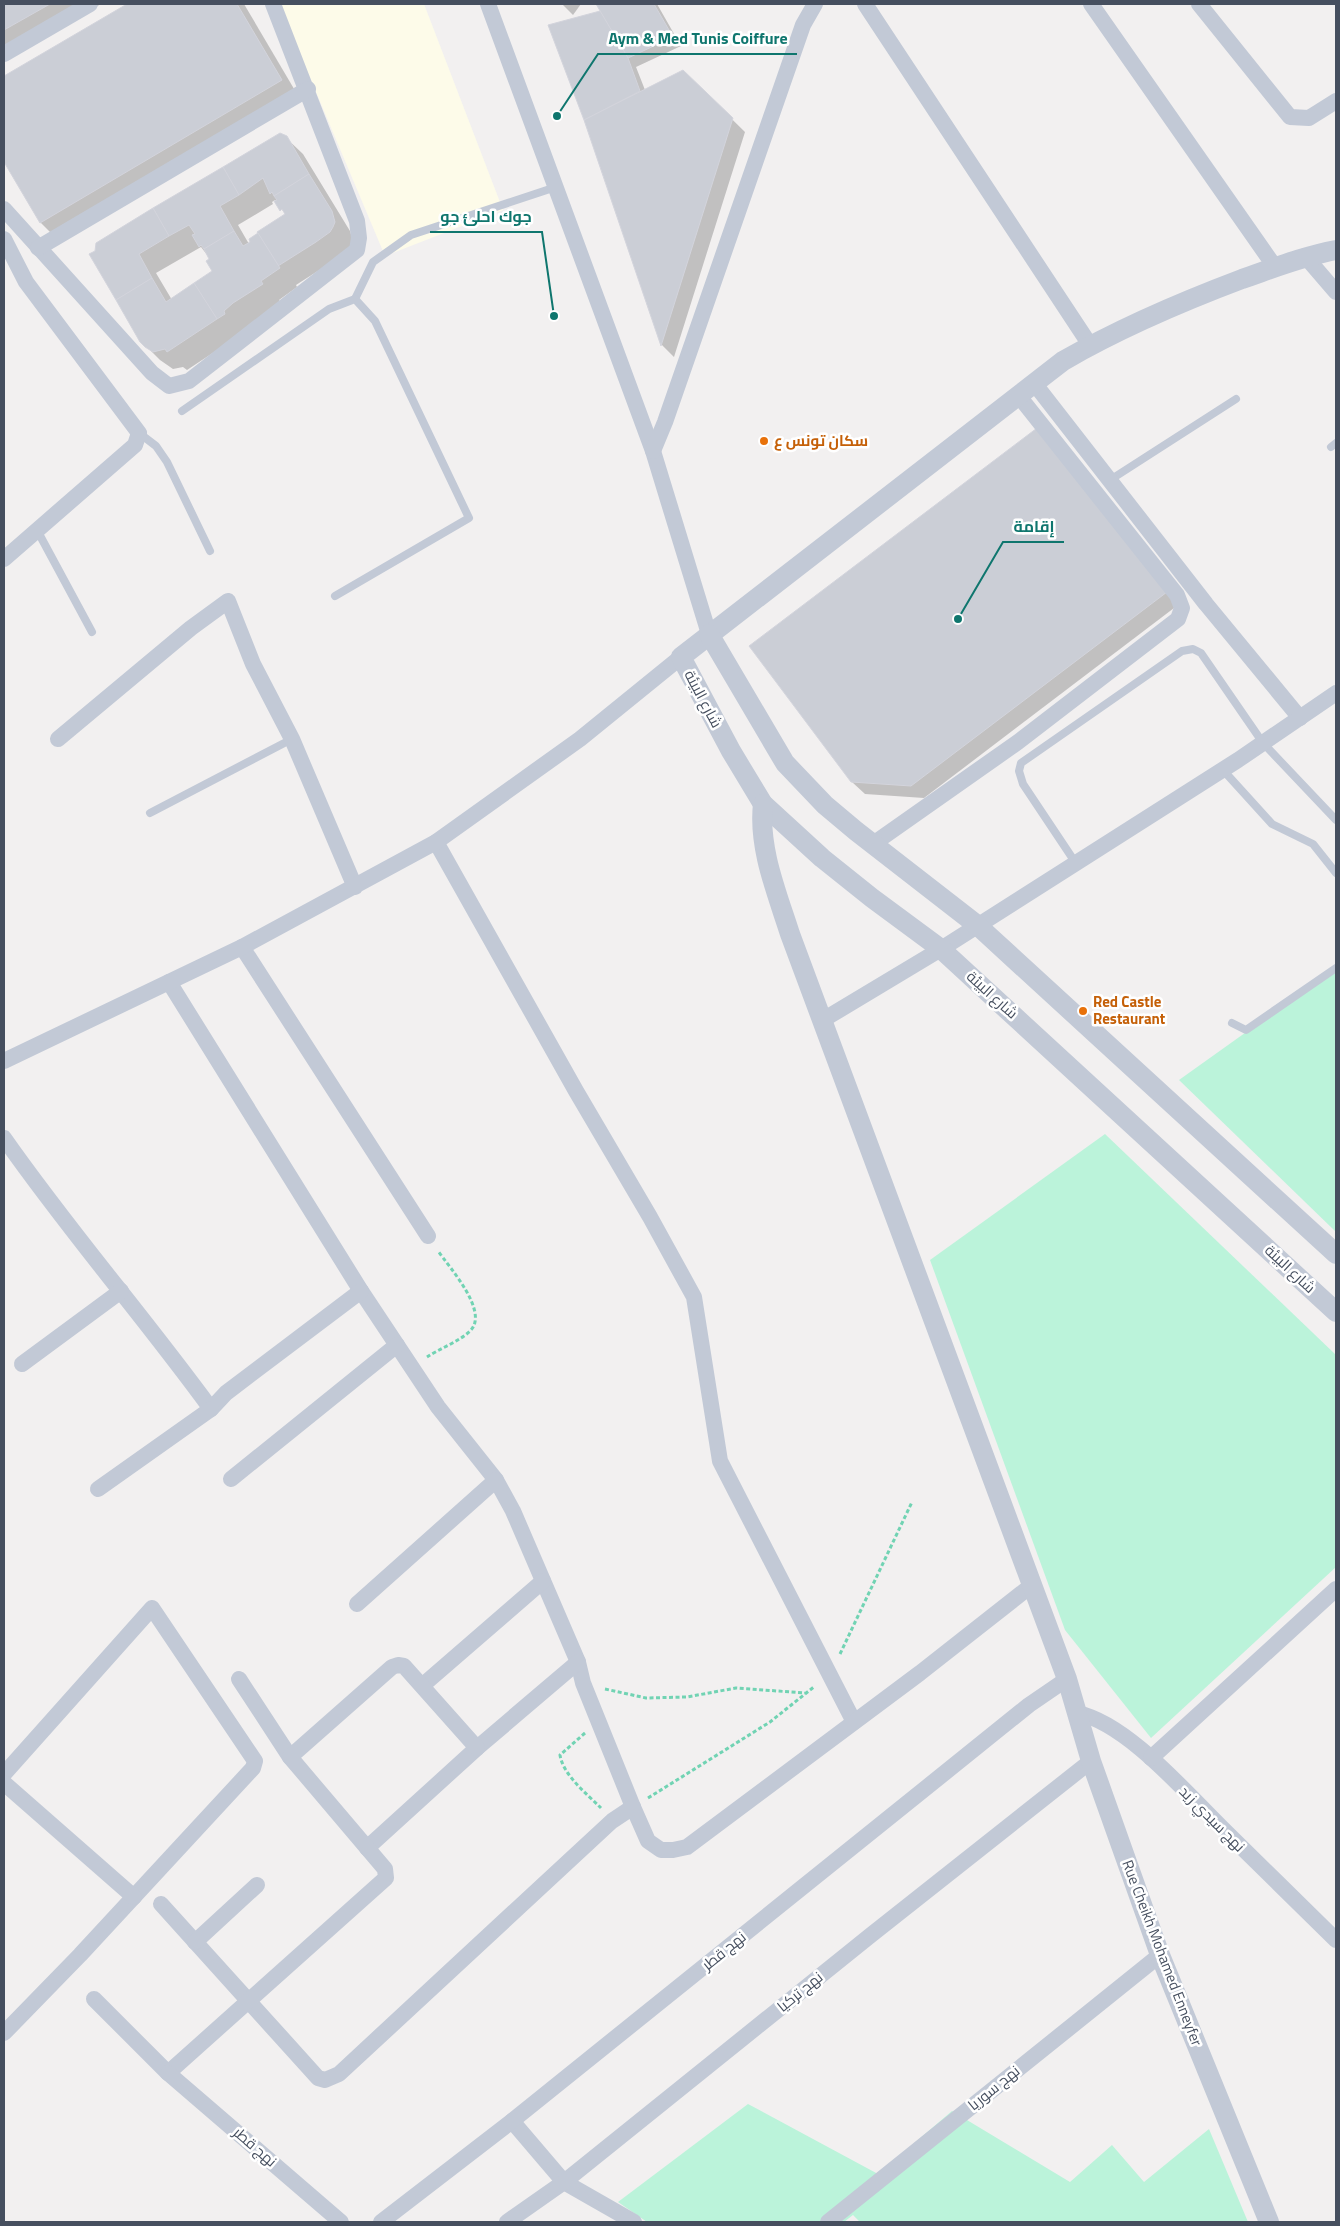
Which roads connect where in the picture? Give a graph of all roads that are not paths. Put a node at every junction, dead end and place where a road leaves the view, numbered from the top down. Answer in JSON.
{"nodes":[{"id":1,"x":90,"y":4,"type":"edge"},
{"id":2,"x":273,"y":4,"type":"edge"},
{"id":3,"x":488,"y":4,"type":"edge"},
{"id":4,"x":815,"y":4,"type":"edge"},
{"id":5,"x":865,"y":4,"type":"edge"},
{"id":6,"x":1091,"y":4,"type":"edge"},
{"id":7,"x":1199,"y":4,"type":"edge"},
{"id":8,"x":4,"y":54,"type":"edge"},
{"id":9,"x":308,"y":89,"type":"junction"},
{"id":10,"x":1336,"y":101,"type":"edge"},
{"id":11,"x":556,"y":187,"type":"junction"},
{"id":12,"x":4,"y":209,"type":"edge"},
{"id":13,"x":4,"y":240,"type":"edge"},
{"id":14,"x":38,"y":248,"type":"junction"},
{"id":15,"x":1336,"y":250,"type":"edge"},
{"id":16,"x":1305,"y":256,"type":"junction"},
{"id":17,"x":1275,"y":267,"type":"junction"},
{"id":18,"x":1336,"y":292,"type":"edge"},
{"id":19,"x":355,"y":299,"type":"junction"},
{"id":20,"x":1090,"y":345,"type":"junction"},
{"id":21,"x":1026,"y":388,"type":"junction"},
{"id":22,"x":1236,"y":399,"type":"dead end"},
{"id":23,"x":182,"y":411,"type":"dead end"},
{"id":24,"x":139,"y":433,"type":"junction"},
{"id":25,"x":653,"y":451,"type":"junction"},
{"id":26,"x":1110,"y":480,"type":"junction"},
{"id":27,"x":36,"y":530,"type":"junction"},
{"id":28,"x":210,"y":551,"type":"dead end"},
{"id":29,"x":4,"y":559,"type":"edge"},
{"id":30,"x":336,"y":596,"type":"dead end"},
{"id":31,"x":92,"y":632,"type":"dead end"},
{"id":32,"x":708,"y":634,"type":"junction"},
{"id":33,"x":681,"y":657,"type":"junction"},
{"id":34,"x":1336,"y":693,"type":"edge"},
{"id":35,"x":1300,"y":718,"type":"junction"},
{"id":36,"x":58,"y":739,"type":"dead end"},
{"id":37,"x":292,"y":739,"type":"junction"},
{"id":38,"x":1263,"y":743,"type":"junction"},
{"id":39,"x":1223,"y":770,"type":"junction"},
{"id":40,"x":763,"y":804,"type":"junction"},
{"id":41,"x":150,"y":813,"type":"dead end"},
{"id":42,"x":1336,"y":820,"type":"edge"},
{"id":43,"x":436,"y":842,"type":"junction"},
{"id":44,"x":873,"y":844,"type":"junction"},
{"id":45,"x":1074,"y":862,"type":"junction"},
{"id":46,"x":1336,"y":873,"type":"edge"},
{"id":47,"x":355,"y":887,"type":"junction"},
{"id":48,"x":978,"y":925,"type":"junction"},
{"id":49,"x":242,"y":947,"type":"junction"},
{"id":50,"x":941,"y":949,"type":"junction"},
{"id":51,"x":1336,"y":968,"type":"edge"},
{"id":52,"x":169,"y":982,"type":"junction"},
{"id":53,"x":821,"y":1021,"type":"junction"},
{"id":54,"x":1232,"y":1023,"type":"dead end"},
{"id":55,"x":4,"y":1060,"type":"edge"},
{"id":56,"x":4,"y":1138,"type":"edge"},
{"id":57,"x":428,"y":1236,"type":"road end"},
{"id":58,"x":1336,"y":1254,"type":"edge"},
{"id":59,"x":121,"y":1291,"type":"junction"},
{"id":60,"x":361,"y":1291,"type":"junction"},
{"id":61,"x":1336,"y":1312,"type":"edge"},
{"id":62,"x":397,"y":1345,"type":"junction"},
{"id":63,"x":22,"y":1364,"type":"dead end"},
{"id":64,"x":211,"y":1409,"type":"junction"},
{"id":65,"x":231,"y":1479,"type":"dead end"},
{"id":66,"x":496,"y":1480,"type":"junction"},
{"id":67,"x":98,"y":1489,"type":"dead end"},
{"id":68,"x":542,"y":1580,"type":"junction"},
{"id":69,"x":1032,"y":1585,"type":"junction"},
{"id":70,"x":1336,"y":1589,"type":"edge"},
{"id":71,"x":357,"y":1604,"type":"dead end"},
{"id":72,"x":578,"y":1662,"type":"junction"},
{"id":73,"x":240,"y":1679,"type":"dead end"},
{"id":74,"x":1067,"y":1679,"type":"junction"},
{"id":75,"x":423,"y":1685,"type":"junction"},
{"id":76,"x":1077,"y":1713,"type":"junction"},
{"id":77,"x":854,"y":1722,"type":"junction"},
{"id":78,"x":477,"y":1748,"type":"junction"},
{"id":79,"x":290,"y":1757,"type":"junction"},
{"id":80,"x":1151,"y":1758,"type":"junction"},
{"id":81,"x":1091,"y":1761,"type":"junction"},
{"id":82,"x":4,"y":1774,"type":"edge"},
{"id":83,"x":4,"y":1783,"type":"edge"},
{"id":84,"x":633,"y":1807,"type":"junction"},
{"id":85,"x":368,"y":1848,"type":"junction"},
{"id":86,"x":257,"y":1885,"type":"dead end"},
{"id":87,"x":134,"y":1897,"type":"junction"},
{"id":88,"x":161,"y":1904,"type":"dead end"},
{"id":89,"x":1336,"y":1940,"type":"edge"},
{"id":90,"x":196,"y":1942,"type":"junction"},
{"id":91,"x":1160,"y":1954,"type":"junction"},
{"id":92,"x":94,"y":1999,"type":"dead end"},
{"id":93,"x":248,"y":2002,"type":"junction"},
{"id":94,"x":4,"y":2033,"type":"edge"},
{"id":95,"x":168,"y":2073,"type":"junction"},
{"id":96,"x":512,"y":2120,"type":"junction"},
{"id":97,"x":564,"y":2182,"type":"junction"},
{"id":98,"x":341,"y":2222,"type":"edge"},
{"id":99,"x":381,"y":2222,"type":"edge"},
{"id":100,"x":507,"y":2222,"type":"edge"},
{"id":101,"x":634,"y":2222,"type":"edge"},
{"id":102,"x":828,"y":2222,"type":"edge"},
{"id":103,"x":1269,"y":2222,"type":"edge"}],
"edges":[{"from":1,"to":8,"type":"street"},
{"from":2,"to":9,"type":"street"},
{"from":3,"to":11,"type":"street"},
{"from":4,"to":25,"type":"street"},
{"from":5,"to":20,"type":"street"},
{"from":6,"to":17,"type":"street"},
{"from":7,"to":10,"type":"street"},
{"from":9,"to":14,"type":"street"},
{"from":9,"to":14,"type":"street"},
{"from":11,"to":19,"type":"lane"},
{"from":11,"to":25,"type":"street"},
{"from":12,"to":14,"type":"street"},
{"from":13,"to":24,"type":"street"},
{"from":15,"to":16,"type":"street"},
{"from":16,"to":17,"type":"street"},
{"from":16,"to":18,"type":"street"},
{"from":17,"to":20,"type":"street"},
{"from":19,"to":23,"type":"lane"},
{"from":19,"to":30,"type":"lane"},
{"from":20,"to":21,"type":"street"},
{"from":21,"to":26,"type":"street"},
{"from":21,"to":32,"type":"street"},
{"from":21,"to":44,"type":"street"},
{"from":22,"to":26,"type":"lane"},
{"from":24,"to":27,"type":"street"},
{"from":24,"to":28,"type":"lane"},
{"from":25,"to":32,"type":"street"},
{"from":26,"to":35,"type":"street"},
{"from":27,"to":29,"type":"street"},
{"from":27,"to":31,"type":"lane"},
{"from":32,"to":33,"type":"street"},
{"from":32,"to":44,"type":"street"},
{"from":33,"to":40,"type":"street","name":"شارع البيئة"},
{"from":33,"to":43,"type":"street"},
{"from":34,"to":35,"type":"street"},
{"from":35,"to":38,"type":"street"},
{"from":36,"to":37,"type":"street"},
{"from":37,"to":41,"type":"lane"},
{"from":37,"to":47,"type":"street"},
{"from":38,"to":39,"type":"street"},
{"from":38,"to":42,"type":"lane"},
{"from":38,"to":45,"type":"lane"},
{"from":39,"to":45,"type":"street"},
{"from":39,"to":46,"type":"lane"},
{"from":40,"to":50,"type":"street","name":"شارع البيئة"},
{"from":40,"to":53,"type":"street","name":"Rue Cheikh Mohamed Enneyfer"},
{"from":43,"to":47,"type":"street"},
{"from":43,"to":77,"type":"street"},
{"from":44,"to":48,"type":"street"},
{"from":45,"to":48,"type":"street"},
{"from":47,"to":49,"type":"street"},
{"from":48,"to":50,"type":"street"},
{"from":48,"to":58,"type":"street"},
{"from":49,"to":52,"type":"street"},
{"from":49,"to":57,"type":"street"},
{"from":50,"to":53,"type":"street"},
{"from":50,"to":61,"type":"street","name":"شارع البيئة"},
{"from":51,"to":54,"type":"lane"},
{"from":52,"to":55,"type":"street"},
{"from":52,"to":60,"type":"street"},
{"from":53,"to":69,"type":"street","name":"Rue Cheikh Mohamed Enneyfer"},
{"from":56,"to":59,"type":"street"},
{"from":59,"to":63,"type":"street"},
{"from":59,"to":64,"type":"street"},
{"from":60,"to":62,"type":"street"},
{"from":60,"to":64,"type":"street"},
{"from":62,"to":65,"type":"street"},
{"from":62,"to":66,"type":"street"},
{"from":64,"to":67,"type":"street"},
{"from":66,"to":68,"type":"street"},
{"from":66,"to":71,"type":"street"},
{"from":68,"to":72,"type":"street"},
{"from":68,"to":75,"type":"street"},
{"from":69,"to":74,"type":"street","name":"Rue Cheikh Mohamed Enneyfer"},
{"from":69,"to":77,"type":"street"},
{"from":70,"to":80,"type":"street"},
{"from":72,"to":78,"type":"street"},
{"from":72,"to":84,"type":"street"},
{"from":73,"to":79,"type":"street"},
{"from":74,"to":76,"type":"street","name":"Rue Cheikh Mohamed Enneyfer"},
{"from":74,"to":96,"type":"street","name":"نهج قطر"},
{"from":75,"to":78,"type":"street"},
{"from":75,"to":79,"type":"street"},
{"from":76,"to":80,"type":"street","name":"نهج سيدي زيد"},
{"from":76,"to":81,"type":"street","name":"Rue Cheikh Mohamed Enneyfer"},
{"from":77,"to":84,"type":"street"},
{"from":78,"to":85,"type":"street"},
{"from":79,"to":85,"type":"street"},
{"from":80,"to":89,"type":"street","name":"نهج سيدي زيد"},
{"from":81,"to":91,"type":"street","name":"Rue Cheikh Mohamed Enneyfer"},
{"from":81,"to":97,"type":"street","name":"نهج تركيا"},
{"from":82,"to":87,"type":"street"},
{"from":83,"to":87,"type":"street"},
{"from":84,"to":93,"type":"street"},
{"from":85,"to":93,"type":"street"},
{"from":86,"to":90,"type":"street"},
{"from":87,"to":94,"type":"street"},
{"from":88,"to":90,"type":"street"},
{"from":90,"to":93,"type":"street"},
{"from":91,"to":102,"type":"street","name":"نهج سوريا"},
{"from":91,"to":103,"type":"street","name":"Rue Cheikh Mohamed Enneyfer"},
{"from":92,"to":95,"type":"street","name":"نهج قطر"},
{"from":93,"to":95,"type":"street"},
{"from":95,"to":98,"type":"street","name":"نهج قطر"},
{"from":96,"to":97,"type":"street"},
{"from":96,"to":99,"type":"street","name":"نهج قطر"},
{"from":97,"to":100,"type":"street","name":"نهج تركيا"},
{"from":97,"to":101,"type":"street"}]}
